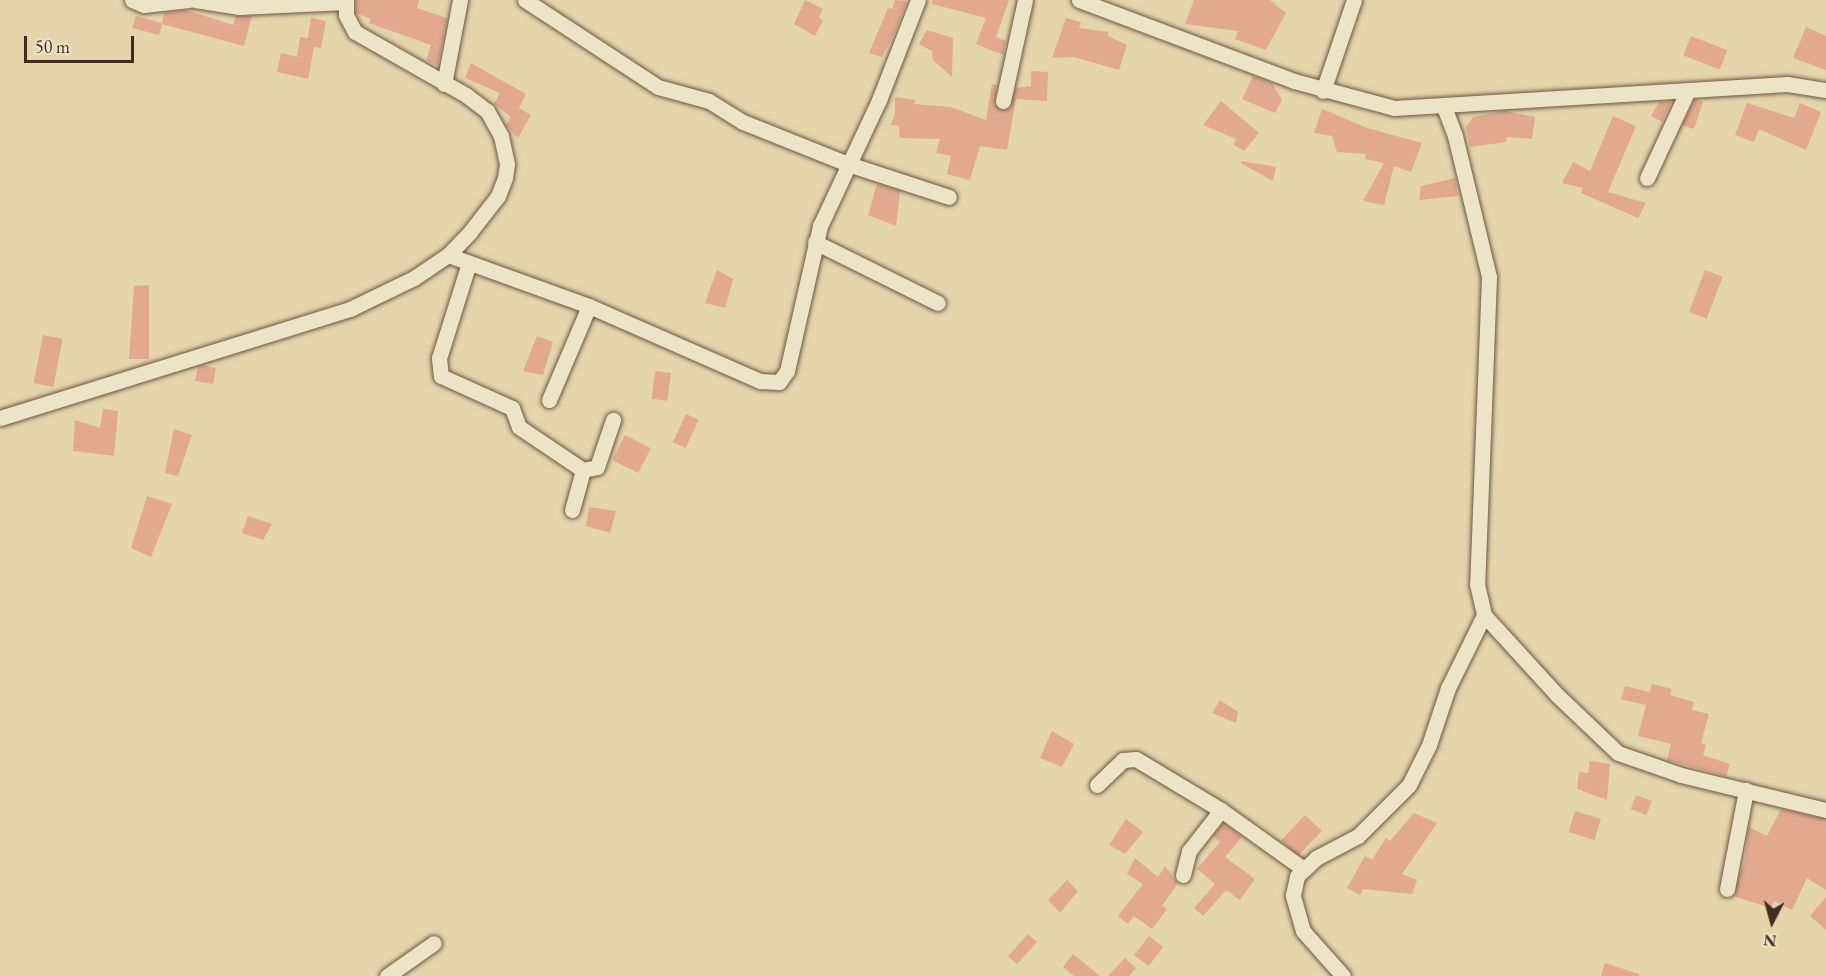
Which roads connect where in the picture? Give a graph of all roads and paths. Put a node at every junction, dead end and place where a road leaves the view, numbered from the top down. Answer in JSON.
{"nodes":[{"id":1,"x":132,"y":0,"type":"edge"},
{"id":2,"x":189,"y":0,"type":"edge"},
{"id":3,"x":195,"y":0,"type":"edge"},
{"id":4,"x":460,"y":0,"type":"edge"},
{"id":5,"x":525,"y":0,"type":"edge"},
{"id":6,"x":918,"y":0,"type":"edge"},
{"id":7,"x":1025,"y":0,"type":"edge"},
{"id":8,"x":1079,"y":0,"type":"edge"},
{"id":9,"x":1354,"y":0,"type":"edge"},
{"id":10,"x":346,"y":1,"type":"edge"},
{"id":11,"x":444,"y":84,"type":"junction"},
{"id":12,"x":1688,"y":90,"type":"junction"},
{"id":13,"x":1826,"y":90,"type":"edge"},
{"id":14,"x":1323,"y":91,"type":"junction"},
{"id":15,"x":1003,"y":101,"type":"dead end"},
{"id":16,"x":1444,"y":107,"type":"junction"},
{"id":17,"x":848,"y":164,"type":"junction"},
{"id":18,"x":1647,"y":178,"type":"dead end"},
{"id":19,"x":949,"y":197,"type":"dead end"},
{"id":20,"x":815,"y":242,"type":"junction"},
{"id":21,"x":448,"y":255,"type":"junction"},
{"id":22,"x":469,"y":262,"type":"junction"},
{"id":23,"x":938,"y":303,"type":"dead end"},
{"id":24,"x":589,"y":306,"type":"junction"},
{"id":25,"x":549,"y":400,"type":"dead end"},
{"id":26,"x":0,"y":418,"type":"edge"},
{"id":27,"x":613,"y":420,"type":"dead end"},
{"id":28,"x":583,"y":470,"type":"junction"},
{"id":29,"x":572,"y":510,"type":"dead end"},
{"id":30,"x":1484,"y":615,"type":"junction"},
{"id":31,"x":1097,"y":785,"type":"dead end"},
{"id":32,"x":1746,"y":790,"type":"junction"},
{"id":33,"x":1221,"y":810,"type":"junction"},
{"id":34,"x":1826,"y":810,"type":"edge"},
{"id":35,"x":1302,"y":868,"type":"junction"},
{"id":36,"x":1183,"y":875,"type":"dead end"},
{"id":37,"x":1726,"y":889,"type":"dead end"},
{"id":38,"x":434,"y":943,"type":"dead end"},
{"id":39,"x":387,"y":976,"type":"edge"},
{"id":40,"x":1343,"y":976,"type":"edge"}],
"edges":[{"from":1,"to":2,"type":"street"},
{"from":3,"to":10,"type":"street"},
{"from":4,"to":11,"type":"street"},
{"from":5,"to":17,"type":"street"},
{"from":6,"to":17,"type":"street"},
{"from":7,"to":15,"type":"street"},
{"from":8,"to":14,"type":"street"},
{"from":9,"to":14,"type":"street"},
{"from":10,"to":11,"type":"street"},
{"from":11,"to":21,"type":"street"},
{"from":12,"to":13,"type":"street"},
{"from":12,"to":16,"type":"street"},
{"from":12,"to":18,"type":"street"},
{"from":14,"to":16,"type":"street"},
{"from":16,"to":30,"type":"street"},
{"from":17,"to":19,"type":"street"},
{"from":17,"to":20,"type":"street"},
{"from":20,"to":23,"type":"street"},
{"from":20,"to":24,"type":"street"},
{"from":21,"to":22,"type":"street"},
{"from":21,"to":26,"type":"street"},
{"from":22,"to":24,"type":"street"},
{"from":22,"to":28,"type":"street"},
{"from":24,"to":25,"type":"street"},
{"from":27,"to":28,"type":"street"},
{"from":28,"to":29,"type":"street"},
{"from":30,"to":32,"type":"street"},
{"from":30,"to":35,"type":"street"},
{"from":31,"to":33,"type":"street"},
{"from":32,"to":34,"type":"street"},
{"from":32,"to":37,"type":"street"},
{"from":33,"to":35,"type":"street"},
{"from":33,"to":36,"type":"street"},
{"from":35,"to":40,"type":"street"},
{"from":38,"to":39,"type":"street"}]}
